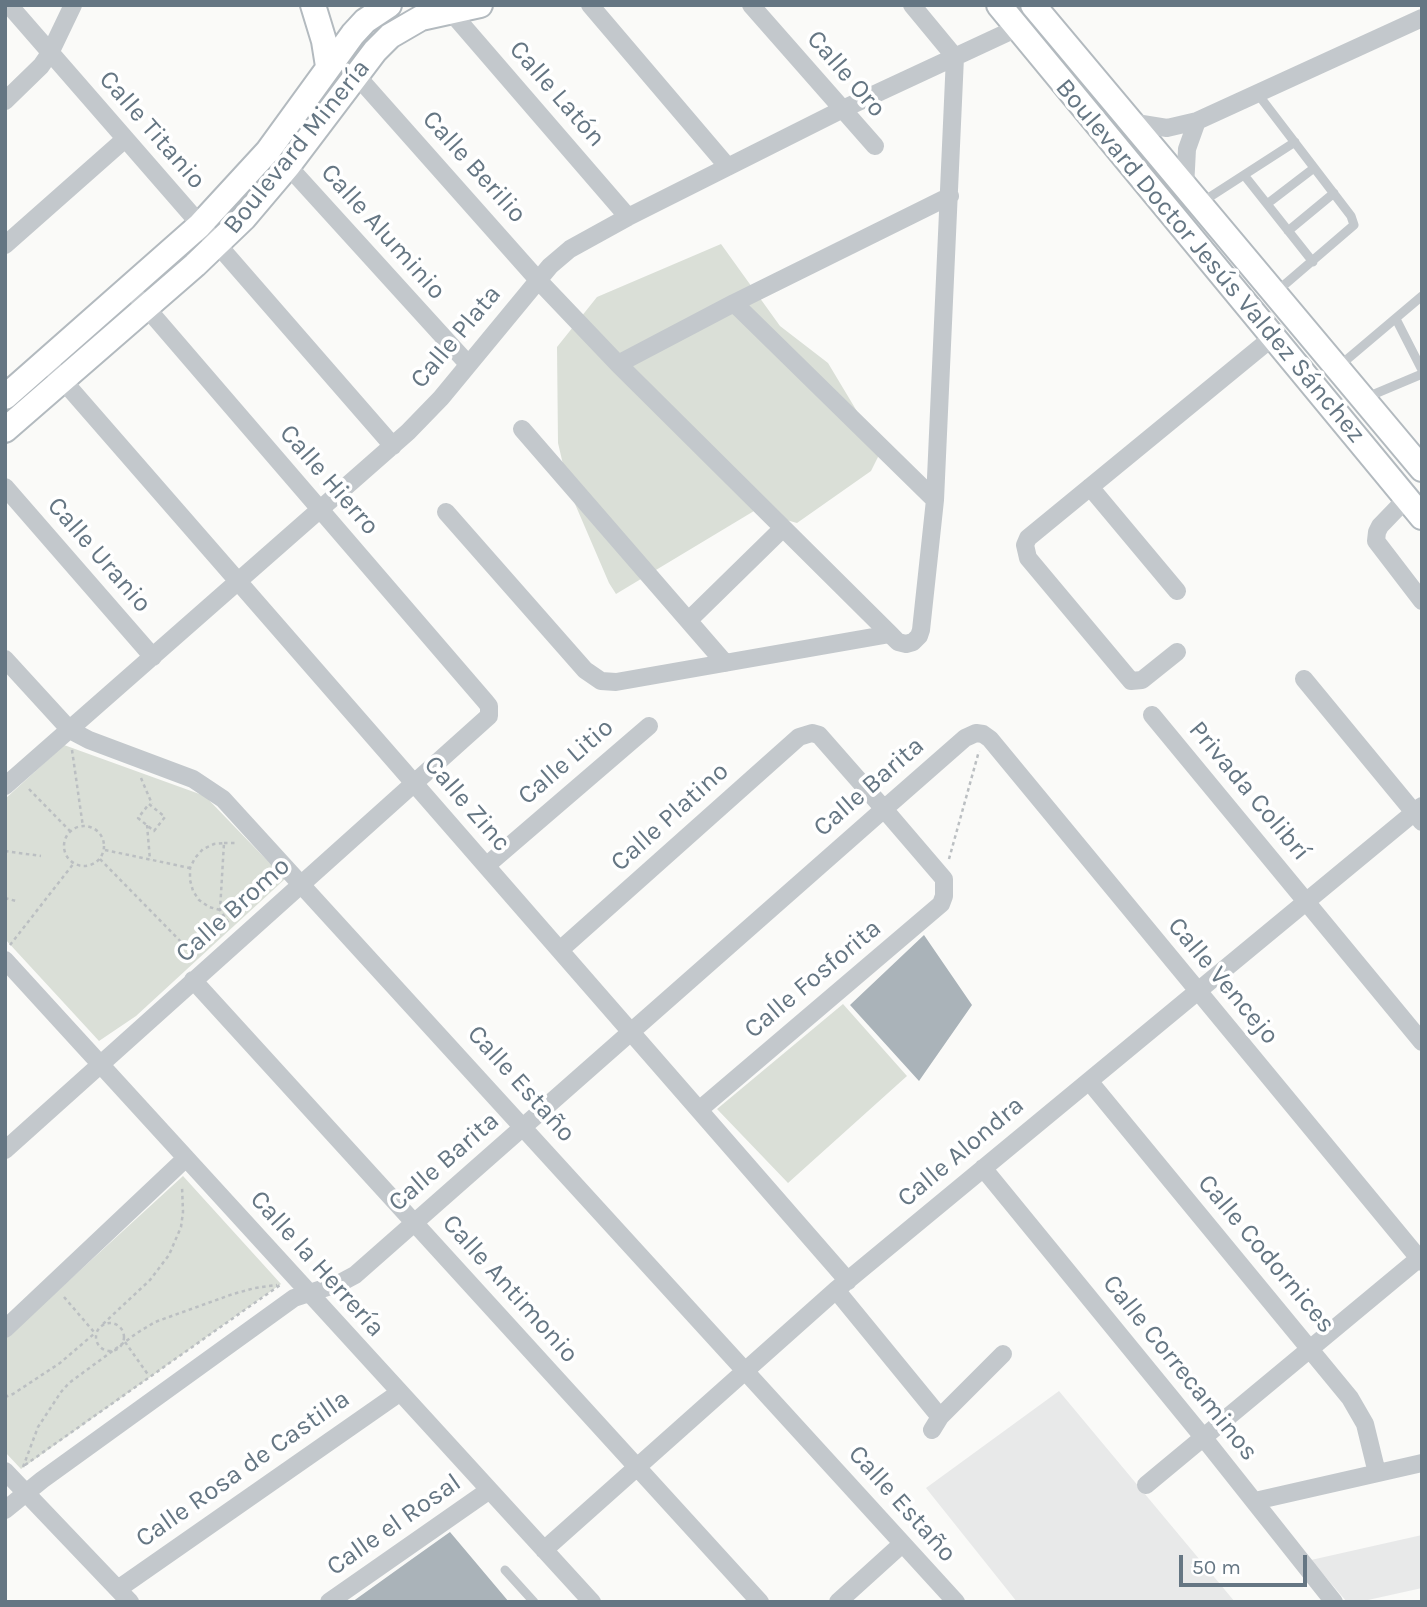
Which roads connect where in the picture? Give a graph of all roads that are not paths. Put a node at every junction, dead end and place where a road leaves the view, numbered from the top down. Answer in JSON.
{"nodes":[{"id":1,"x":9,"y":5,"type":"edge"},
{"id":2,"x":73,"y":5,"type":"edge"},
{"id":3,"x":313,"y":5,"type":"edge"},
{"id":4,"x":389,"y":5,"type":"edge"},
{"id":5,"x":480,"y":5,"type":"edge"},
{"id":6,"x":590,"y":5,"type":"edge"},
{"id":7,"x":751,"y":5,"type":"edge"},
{"id":8,"x":912,"y":5,"type":"edge"},
{"id":9,"x":999,"y":5,"type":"edge"},
{"id":10,"x":1033,"y":5,"type":"edge"},
{"id":11,"x":447,"y":8,"type":"edge"},
{"id":12,"x":1422,"y":18,"type":"edge"},
{"id":13,"x":1017,"y":28,"type":"junction"},
{"id":14,"x":50,"y":53,"type":"junction"},
{"id":15,"x":955,"y":57,"type":"junction"},
{"id":16,"x":328,"y":66,"type":"junction"},
{"id":17,"x":357,"y":76,"type":"junction"},
{"id":18,"x":1257,"y":93,"type":"junction"},
{"id":19,"x":5,"y":100,"type":"edge"},
{"id":20,"x":300,"y":106,"type":"junction"},
{"id":21,"x":843,"y":110,"type":"junction"},
{"id":22,"x":1197,"y":121,"type":"junction"},
{"id":23,"x":1130,"y":122,"type":"junction"},
{"id":24,"x":321,"y":123,"type":"junction"},
{"id":25,"x":125,"y":139,"type":"junction"},
{"id":26,"x":1295,"y":142,"type":"junction"},
{"id":27,"x":874,"y":146,"type":"dead end"},
{"id":28,"x":288,"y":166,"type":"junction"},
{"id":29,"x":728,"y":167,"type":"junction"},
{"id":30,"x":1314,"y":167,"type":"junction"},
{"id":31,"x":1244,"y":175,"type":"junction"},
{"id":32,"x":1334,"y":193,"type":"junction"},
{"id":33,"x":950,"y":196,"type":"junction"},
{"id":34,"x":1192,"y":196,"type":"junction"},
{"id":35,"x":1267,"y":204,"type":"junction"},
{"id":36,"x":628,"y":217,"type":"junction"},
{"id":37,"x":199,"y":226,"type":"junction"},
{"id":38,"x":1287,"y":230,"type":"junction"},
{"id":39,"x":5,"y":245,"type":"edge"},
{"id":40,"x":216,"y":245,"type":"junction"},
{"id":41,"x":1313,"y":262,"type":"junction"},
{"id":42,"x":538,"y":280,"type":"junction"},
{"id":43,"x":130,"y":288,"type":"junction"},
{"id":44,"x":1275,"y":293,"type":"junction"},
{"id":45,"x":1422,"y":296,"type":"edge"},
{"id":46,"x":734,"y":303,"type":"junction"},
{"id":47,"x":147,"y":307,"type":"junction"},
{"id":48,"x":1396,"y":319,"type":"junction"},
{"id":49,"x":1273,"y":337,"type":"junction"},
{"id":50,"x":46,"y":361,"type":"junction"},
{"id":51,"x":468,"y":363,"type":"junction"},
{"id":52,"x":618,"y":363,"type":"junction"},
{"id":53,"x":1337,"y":368,"type":"junction"},
{"id":54,"x":1422,"y":372,"type":"edge"},
{"id":55,"x":62,"y":380,"type":"junction"},
{"id":56,"x":5,"y":397,"type":"edge"},
{"id":57,"x":1363,"y":399,"type":"junction"},
{"id":58,"x":522,"y":429,"type":"dead end"},
{"id":59,"x":5,"y":430,"type":"edge"},
{"id":60,"x":393,"y":446,"type":"junction"},
{"id":61,"x":1422,"y":469,"type":"edge"},
{"id":62,"x":5,"y":487,"type":"edge"},
{"id":63,"x":1090,"y":487,"type":"junction"},
{"id":64,"x":935,"y":500,"type":"junction"},
{"id":65,"x":1414,"y":508,"type":"edge"},
{"id":66,"x":321,"y":510,"type":"junction"},
{"id":67,"x":446,"y":512,"type":"dead end"},
{"id":68,"x":783,"y":528,"type":"junction"},
{"id":69,"x":239,"y":582,"type":"junction"},
{"id":70,"x":1177,"y":591,"type":"dead end"},
{"id":71,"x":1422,"y":601,"type":"edge"},
{"id":72,"x":689,"y":621,"type":"junction"},
{"id":73,"x":890,"y":635,"type":"junction"},
{"id":74,"x":1177,"y":652,"type":"dead end"},
{"id":75,"x":153,"y":657,"type":"junction"},
{"id":76,"x":5,"y":659,"type":"edge"},
{"id":77,"x":725,"y":663,"type":"junction"},
{"id":78,"x":1304,"y":679,"type":"dead end"},
{"id":79,"x":489,"y":706,"type":"joint"},
{"id":80,"x":1152,"y":715,"type":"dead end"},
{"id":81,"x":649,"y":726,"type":"dead end"},
{"id":82,"x":983,"y":734,"type":"joint"},
{"id":83,"x":69,"y":741,"type":"junction"},
{"id":84,"x":414,"y":784,"type":"junction"},
{"id":85,"x":14,"y":785,"type":"edge"},
{"id":86,"x":884,"y":809,"type":"junction"},
{"id":87,"x":1419,"y":814,"type":"edge"},
{"id":88,"x":486,"y":866,"type":"junction"},
{"id":89,"x":302,"y":883,"type":"junction"},
{"id":90,"x":1306,"y":901,"type":"junction"},
{"id":91,"x":560,"y":950,"type":"junction"},
{"id":92,"x":7,"y":958,"type":"edge"},
{"id":93,"x":193,"y":980,"type":"junction"},
{"id":94,"x":1198,"y":991,"type":"junction"},
{"id":95,"x":631,"y":1032,"type":"junction"},
{"id":96,"x":1422,"y":1042,"type":"edge"},
{"id":97,"x":100,"y":1064,"type":"junction"},
{"id":98,"x":1089,"y":1081,"type":"junction"},
{"id":99,"x":699,"y":1110,"type":"junction"},
{"id":100,"x":524,"y":1126,"type":"junction"},
{"id":101,"x":5,"y":1150,"type":"edge"},
{"id":102,"x":186,"y":1158,"type":"junction"},
{"id":103,"x":983,"y":1168,"type":"junction"},
{"id":104,"x":414,"y":1223,"type":"junction"},
{"id":105,"x":1421,"y":1259,"type":"edge"},
{"id":106,"x":842,"y":1285,"type":"junction"},
{"id":107,"x":307,"y":1292,"type":"junction"},
{"id":108,"x":5,"y":1329,"type":"edge"},
{"id":109,"x":1310,"y":1348,"type":"junction"},
{"id":110,"x":1003,"y":1354,"type":"dead end"},
{"id":111,"x":745,"y":1370,"type":"junction"},
{"id":112,"x":399,"y":1393,"type":"junction"},
{"id":113,"x":1203,"y":1437,"type":"junction"},
{"id":114,"x":1422,"y":1463,"type":"edge"},
{"id":115,"x":637,"y":1467,"type":"junction"},
{"id":116,"x":16,"y":1469,"type":"edge"},
{"id":117,"x":1377,"y":1473,"type":"junction"},
{"id":118,"x":1146,"y":1485,"type":"dead end"},
{"id":119,"x":488,"y":1491,"type":"junction"},
{"id":120,"x":25,"y":1492,"type":"junction"},
{"id":121,"x":1255,"y":1501,"type":"junction"},
{"id":122,"x":5,"y":1510,"type":"edge"},
{"id":123,"x":902,"y":1544,"type":"junction"},
{"id":124,"x":544,"y":1550,"type":"junction"},
{"id":125,"x":505,"y":1570,"type":"dead end"},
{"id":126,"x":124,"y":1595,"type":"edge"},
{"id":127,"x":329,"y":1602,"type":"edge"},
{"id":128,"x":534,"y":1602,"type":"edge"},
{"id":129,"x":592,"y":1602,"type":"edge"},
{"id":130,"x":760,"y":1602,"type":"edge"},
{"id":131,"x":838,"y":1602,"type":"edge"},
{"id":132,"x":956,"y":1602,"type":"edge"},
{"id":133,"x":1334,"y":1602,"type":"edge"}],
"edges":[{"from":1,"to":14,"type":"street","name":"Calle Titanio"},
{"from":2,"to":14,"type":"street"},
{"from":3,"to":16,"type":"street"},
{"from":4,"to":16,"type":"street","name":"Boulevard Minería"},
{"from":5,"to":11,"type":"street","name":"Boulevard Minería"},
{"from":6,"to":29,"type":"street"},
{"from":7,"to":21,"type":"street","name":"Calle Oro"},
{"from":8,"to":15,"type":"street"},
{"from":9,"to":13,"type":"street","name":"Boulevard Doctor Jesús Valdez Sánchez"},
{"from":10,"to":23,"type":"street","name":"Boulevard Doctor Jesús Valdez Sánchez"},
{"from":11,"to":17,"type":"street","name":"Boulevard Minería"},
{"from":11,"to":36,"type":"street","name":"Calle Latón"},
{"from":12,"to":18,"type":"street"},
{"from":13,"to":15,"type":"street","name":"Calle Plata"},
{"from":13,"to":49,"type":"street","name":"Boulevard Doctor Jesús Valdez Sánchez"},
{"from":14,"to":19,"type":"street"},
{"from":14,"to":25,"type":"street","name":"Calle Titanio"},
{"from":15,"to":21,"type":"street","name":"Calle Plata"},
{"from":15,"to":33,"type":"street"},
{"from":16,"to":20,"type":"street","name":"Boulevard Minería"},
{"from":17,"to":24,"type":"street","name":"Boulevard Minería"},
{"from":17,"to":42,"type":"street","name":"Calle Berilio"},
{"from":18,"to":22,"type":"street"},
{"from":18,"to":26,"type":"lane"},
{"from":20,"to":24,"type":"street"},
{"from":20,"to":37,"type":"street","name":"Boulevard Minería"},
{"from":21,"to":27,"type":"street","name":"Calle Oro"},
{"from":21,"to":29,"type":"street","name":"Calle Plata"},
{"from":22,"to":23,"type":"street"},
{"from":22,"to":34,"type":"street"},
{"from":23,"to":34,"type":"street","name":"Boulevard Doctor Jesús Valdez Sánchez"},
{"from":24,"to":28,"type":"street","name":"Boulevard Minería"},
{"from":25,"to":37,"type":"street","name":"Calle Titanio"},
{"from":25,"to":39,"type":"street"},
{"from":26,"to":30,"type":"lane"},
{"from":26,"to":31,"type":"lane"},
{"from":28,"to":40,"type":"street","name":"Boulevard Minería"},
{"from":28,"to":51,"type":"street","name":"Calle Aluminio"},
{"from":29,"to":36,"type":"street","name":"Calle Plata"},
{"from":30,"to":32,"type":"lane"},
{"from":30,"to":35,"type":"lane"},
{"from":31,"to":34,"type":"lane"},
{"from":31,"to":35,"type":"lane"},
{"from":32,"to":38,"type":"lane"},
{"from":32,"to":41,"type":"lane"},
{"from":33,"to":46,"type":"street"},
{"from":33,"to":64,"type":"street"},
{"from":34,"to":44,"type":"street","name":"Boulevard Doctor Jesús Valdez Sánchez"},
{"from":35,"to":38,"type":"lane"},
{"from":36,"to":42,"type":"street","name":"Calle Plata"},
{"from":37,"to":40,"type":"street","name":"Calle Titanio"},
{"from":37,"to":43,"type":"street","name":"Boulevard Minería"},
{"from":38,"to":41,"type":"lane"},
{"from":40,"to":47,"type":"street","name":"Boulevard Minería"},
{"from":40,"to":60,"type":"street","name":"Calle Titanio"},
{"from":41,"to":44,"type":"lane"},
{"from":42,"to":51,"type":"street","name":"Calle Plata"},
{"from":42,"to":52,"type":"street","name":"Calle Berilio"},
{"from":43,"to":47,"type":"street","name":"Calle Hierro"},
{"from":43,"to":50,"type":"street","name":"Boulevard Minería"},
{"from":44,"to":53,"type":"street","name":"Boulevard Doctor Jesús Valdez Sánchez"},
{"from":45,"to":48,"type":"lane"},
{"from":46,"to":52,"type":"street"},
{"from":46,"to":64,"type":"street"},
{"from":47,"to":55,"type":"street","name":"Boulevard Minería"},
{"from":47,"to":66,"type":"street","name":"Calle Hierro"},
{"from":48,"to":53,"type":"lane"},
{"from":48,"to":54,"type":"lane"},
{"from":49,"to":63,"type":"street"},
{"from":49,"to":65,"type":"street","name":"Boulevard Doctor Jesús Valdez Sánchez"},
{"from":50,"to":55,"type":"street","name":"Calle Zinc"},
{"from":50,"to":56,"type":"street","name":"Boulevard Minería"},
{"from":51,"to":60,"type":"street","name":"Calle Plata"},
{"from":52,"to":68,"type":"street","name":"Calle Berilio"},
{"from":53,"to":57,"type":"street","name":"Boulevard Doctor Jesús Valdez Sánchez"},
{"from":54,"to":57,"type":"lane"},
{"from":55,"to":59,"type":"street","name":"Boulevard Minería"},
{"from":55,"to":69,"type":"street","name":"Calle Zinc"},
{"from":57,"to":61,"type":"street","name":"Boulevard Doctor Jesús Valdez Sánchez"},
{"from":58,"to":72,"type":"street"},
{"from":60,"to":66,"type":"street","name":"Calle Plata"},
{"from":62,"to":75,"type":"street","name":"Calle Uranio"},
{"from":63,"to":70,"type":"street"},
{"from":63,"to":74,"type":"street"},
{"from":64,"to":73,"type":"street"},
{"from":65,"to":71,"type":"street"},
{"from":66,"to":69,"type":"street","name":"Calle Plata"},
{"from":66,"to":79,"type":"street","name":"Calle Hierro"},
{"from":67,"to":77,"type":"street"},
{"from":68,"to":72,"type":"street"},
{"from":68,"to":73,"type":"street","name":"Calle Berilio"},
{"from":69,"to":75,"type":"street","name":"Calle Plata"},
{"from":69,"to":84,"type":"street","name":"Calle Zinc"},
{"from":72,"to":77,"type":"street"},
{"from":73,"to":77,"type":"street"},
{"from":75,"to":83,"type":"street","name":"Calle Plata"},
{"from":76,"to":83,"type":"street","name":"Calle Estaño"},
{"from":78,"to":87,"type":"street"},
{"from":79,"to":84,"type":"street","name":"Calle Bromo"},
{"from":80,"to":90,"type":"street","name":"Privada Colibrí"},
{"from":81,"to":88,"type":"street","name":"Calle Litio"},
{"from":82,"to":86,"type":"street","name":"Calle Barita"},
{"from":82,"to":94,"type":"street","name":"Calle Vencejo"},
{"from":83,"to":85,"type":"street","name":"Calle Plata"},
{"from":83,"to":89,"type":"street","name":"Calle Estaño"},
{"from":84,"to":88,"type":"street","name":"Calle Zinc"},
{"from":84,"to":89,"type":"street","name":"Calle Bromo"},
{"from":86,"to":91,"type":"street","name":"Calle Platino"},
{"from":86,"to":95,"type":"street","name":"Calle Barita"},
{"from":86,"to":99,"type":"street","name":"Calle Fosforita"},
{"from":87,"to":90,"type":"street","name":"Calle Alondra"},
{"from":88,"to":91,"type":"street","name":"Calle Zinc"},
{"from":89,"to":93,"type":"street","name":"Calle Bromo"},
{"from":89,"to":100,"type":"street","name":"Calle Estaño"},
{"from":90,"to":94,"type":"street","name":"Calle Alondra"},
{"from":90,"to":96,"type":"street","name":"Privada Colibrí"},
{"from":91,"to":95,"type":"street","name":"Calle Zinc"},
{"from":92,"to":97,"type":"street","name":"Calle la Herrería"},
{"from":93,"to":97,"type":"street","name":"Calle Bromo"},
{"from":93,"to":104,"type":"street","name":"Calle Antimonio"},
{"from":94,"to":98,"type":"street","name":"Calle Alondra"},
{"from":94,"to":105,"type":"street","name":"Calle Vencejo"},
{"from":95,"to":99,"type":"street","name":"Calle Zinc"},
{"from":95,"to":100,"type":"street","name":"Calle Barita"},
{"from":97,"to":101,"type":"street","name":"Calle Bromo"},
{"from":97,"to":102,"type":"street","name":"Calle la Herrería"},
{"from":98,"to":103,"type":"street","name":"Calle Alondra"},
{"from":98,"to":109,"type":"street","name":"Calle Codornices"},
{"from":99,"to":106,"type":"street","name":"Calle Zinc"},
{"from":100,"to":104,"type":"street","name":"Calle Barita"},
{"from":100,"to":111,"type":"street","name":"Calle Estaño"},
{"from":102,"to":107,"type":"street","name":"Calle la Herrería"},
{"from":102,"to":108,"type":"street"},
{"from":103,"to":106,"type":"street","name":"Calle Alondra"},
{"from":103,"to":113,"type":"street","name":"Calle Correcaminos"},
{"from":104,"to":107,"type":"street","name":"Calle Barita"},
{"from":104,"to":115,"type":"street","name":"Calle Antimonio"},
{"from":105,"to":109,"type":"street"},
{"from":106,"to":110,"type":"street","name":"Calle Zinc"},
{"from":106,"to":111,"type":"street","name":"Calle Alondra"},
{"from":107,"to":112,"type":"street","name":"Calle la Herrería"},
{"from":107,"to":120,"type":"street","name":"Calle Barita"},
{"from":109,"to":113,"type":"street"},
{"from":109,"to":117,"type":"street","name":"Calle Codornices"},
{"from":111,"to":115,"type":"street","name":"Calle Alondra"},
{"from":111,"to":123,"type":"street","name":"Calle Estaño"},
{"from":112,"to":119,"type":"street","name":"Calle la Herrería"},
{"from":112,"to":126,"type":"street","name":"Calle Rosa de Castilla"},
{"from":113,"to":118,"type":"street"},
{"from":113,"to":121,"type":"street","name":"Calle Correcaminos"},
{"from":114,"to":117,"type":"street"},
{"from":115,"to":124,"type":"street","name":"Calle Alondra"},
{"from":115,"to":130,"type":"street","name":"Calle Antimonio"},
{"from":116,"to":120,"type":"street"},
{"from":117,"to":121,"type":"street"},
{"from":119,"to":124,"type":"street","name":"Calle la Herrería"},
{"from":119,"to":127,"type":"street","name":"Calle el Rosal"},
{"from":120,"to":122,"type":"street","name":"Calle Barita"},
{"from":120,"to":126,"type":"street"},
{"from":121,"to":133,"type":"street","name":"Calle Correcaminos"},
{"from":123,"to":131,"type":"street"},
{"from":123,"to":132,"type":"street","name":"Calle Estaño"},
{"from":124,"to":129,"type":"street","name":"Calle la Herrería"},
{"from":125,"to":128,"type":"lane"}]}
